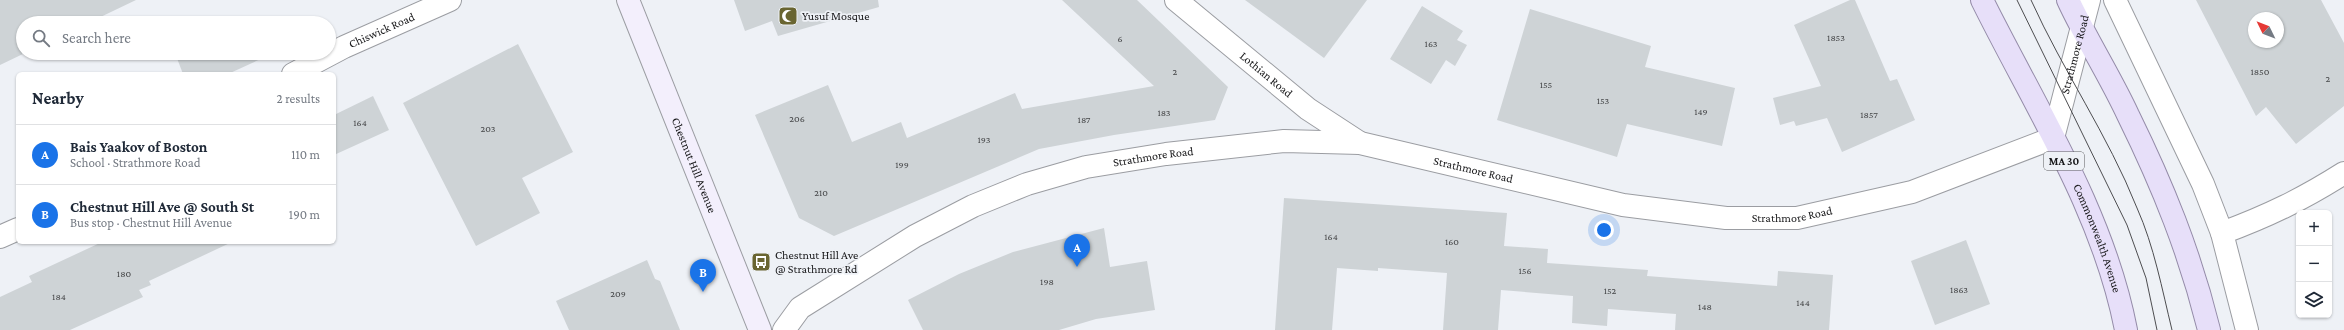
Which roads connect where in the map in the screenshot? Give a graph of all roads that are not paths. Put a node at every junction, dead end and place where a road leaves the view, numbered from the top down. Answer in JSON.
{"nodes":[{"id":1,"x":450,"y":0,"type":"edge"},
{"id":2,"x":628,"y":0,"type":"edge"},
{"id":3,"x":1176,"y":0,"type":"edge"},
{"id":4,"x":1982,"y":0,"type":"edge"},
{"id":5,"x":2068,"y":0,"type":"edge"},
{"id":6,"x":2089,"y":0,"type":"edge"},
{"id":7,"x":2115,"y":0,"type":"edge"},
{"id":8,"x":2082,"y":30,"type":"junction"},
{"id":9,"x":336,"y":51,"type":"edge"},
{"id":10,"x":319,"y":60,"type":"edge"},
{"id":11,"x":297,"y":72,"type":"edge"},
{"id":12,"x":2053,"y":138,"type":"junction"},
{"id":13,"x":1360,"y":143,"type":"junction"},
{"id":14,"x":2344,"y":174,"type":"edge"},
{"id":15,"x":16,"y":230,"type":"edge"},
{"id":16,"x":2222,"y":233,"type":"junction"},
{"id":17,"x":0,"y":237,"type":"edge"},
{"id":18,"x":760,"y":330,"type":"edge"},
{"id":19,"x":784,"y":330,"type":"edge"},
{"id":20,"x":2126,"y":330,"type":"edge"},
{"id":21,"x":2209,"y":330,"type":"edge"},
{"id":22,"x":2247,"y":330,"type":"edge"}],
"edges":[{"from":1,"to":9,"type":"street","name":"Chiswick Road"},
{"from":2,"to":18,"type":"main road","name":"Chestnut Hill Avenue"},
{"from":3,"to":13,"type":"street","name":"Lothian Road"},
{"from":4,"to":12,"type":"main road","name":"Commonwealth Avenue","number":"MA 30"},
{"from":5,"to":8,"type":"main road"},
{"from":6,"to":8,"type":"street","name":"Strathmore Road"},
{"from":7,"to":16,"type":"street"},
{"from":8,"to":12,"type":"street","name":"Strathmore Road"},
{"from":8,"to":21,"type":"main road"},
{"from":10,"to":11,"type":"street","name":"Chiswick Road"},
{"from":12,"to":13,"type":"street","name":"Strathmore Road"},
{"from":12,"to":20,"type":"main road","name":"Commonwealth Avenue","number":"MA 30"},
{"from":13,"to":19,"type":"street","name":"Strathmore Road"},
{"from":14,"to":16,"type":"street"},
{"from":15,"to":17,"type":"street"},
{"from":16,"to":22,"type":"street"}]}
